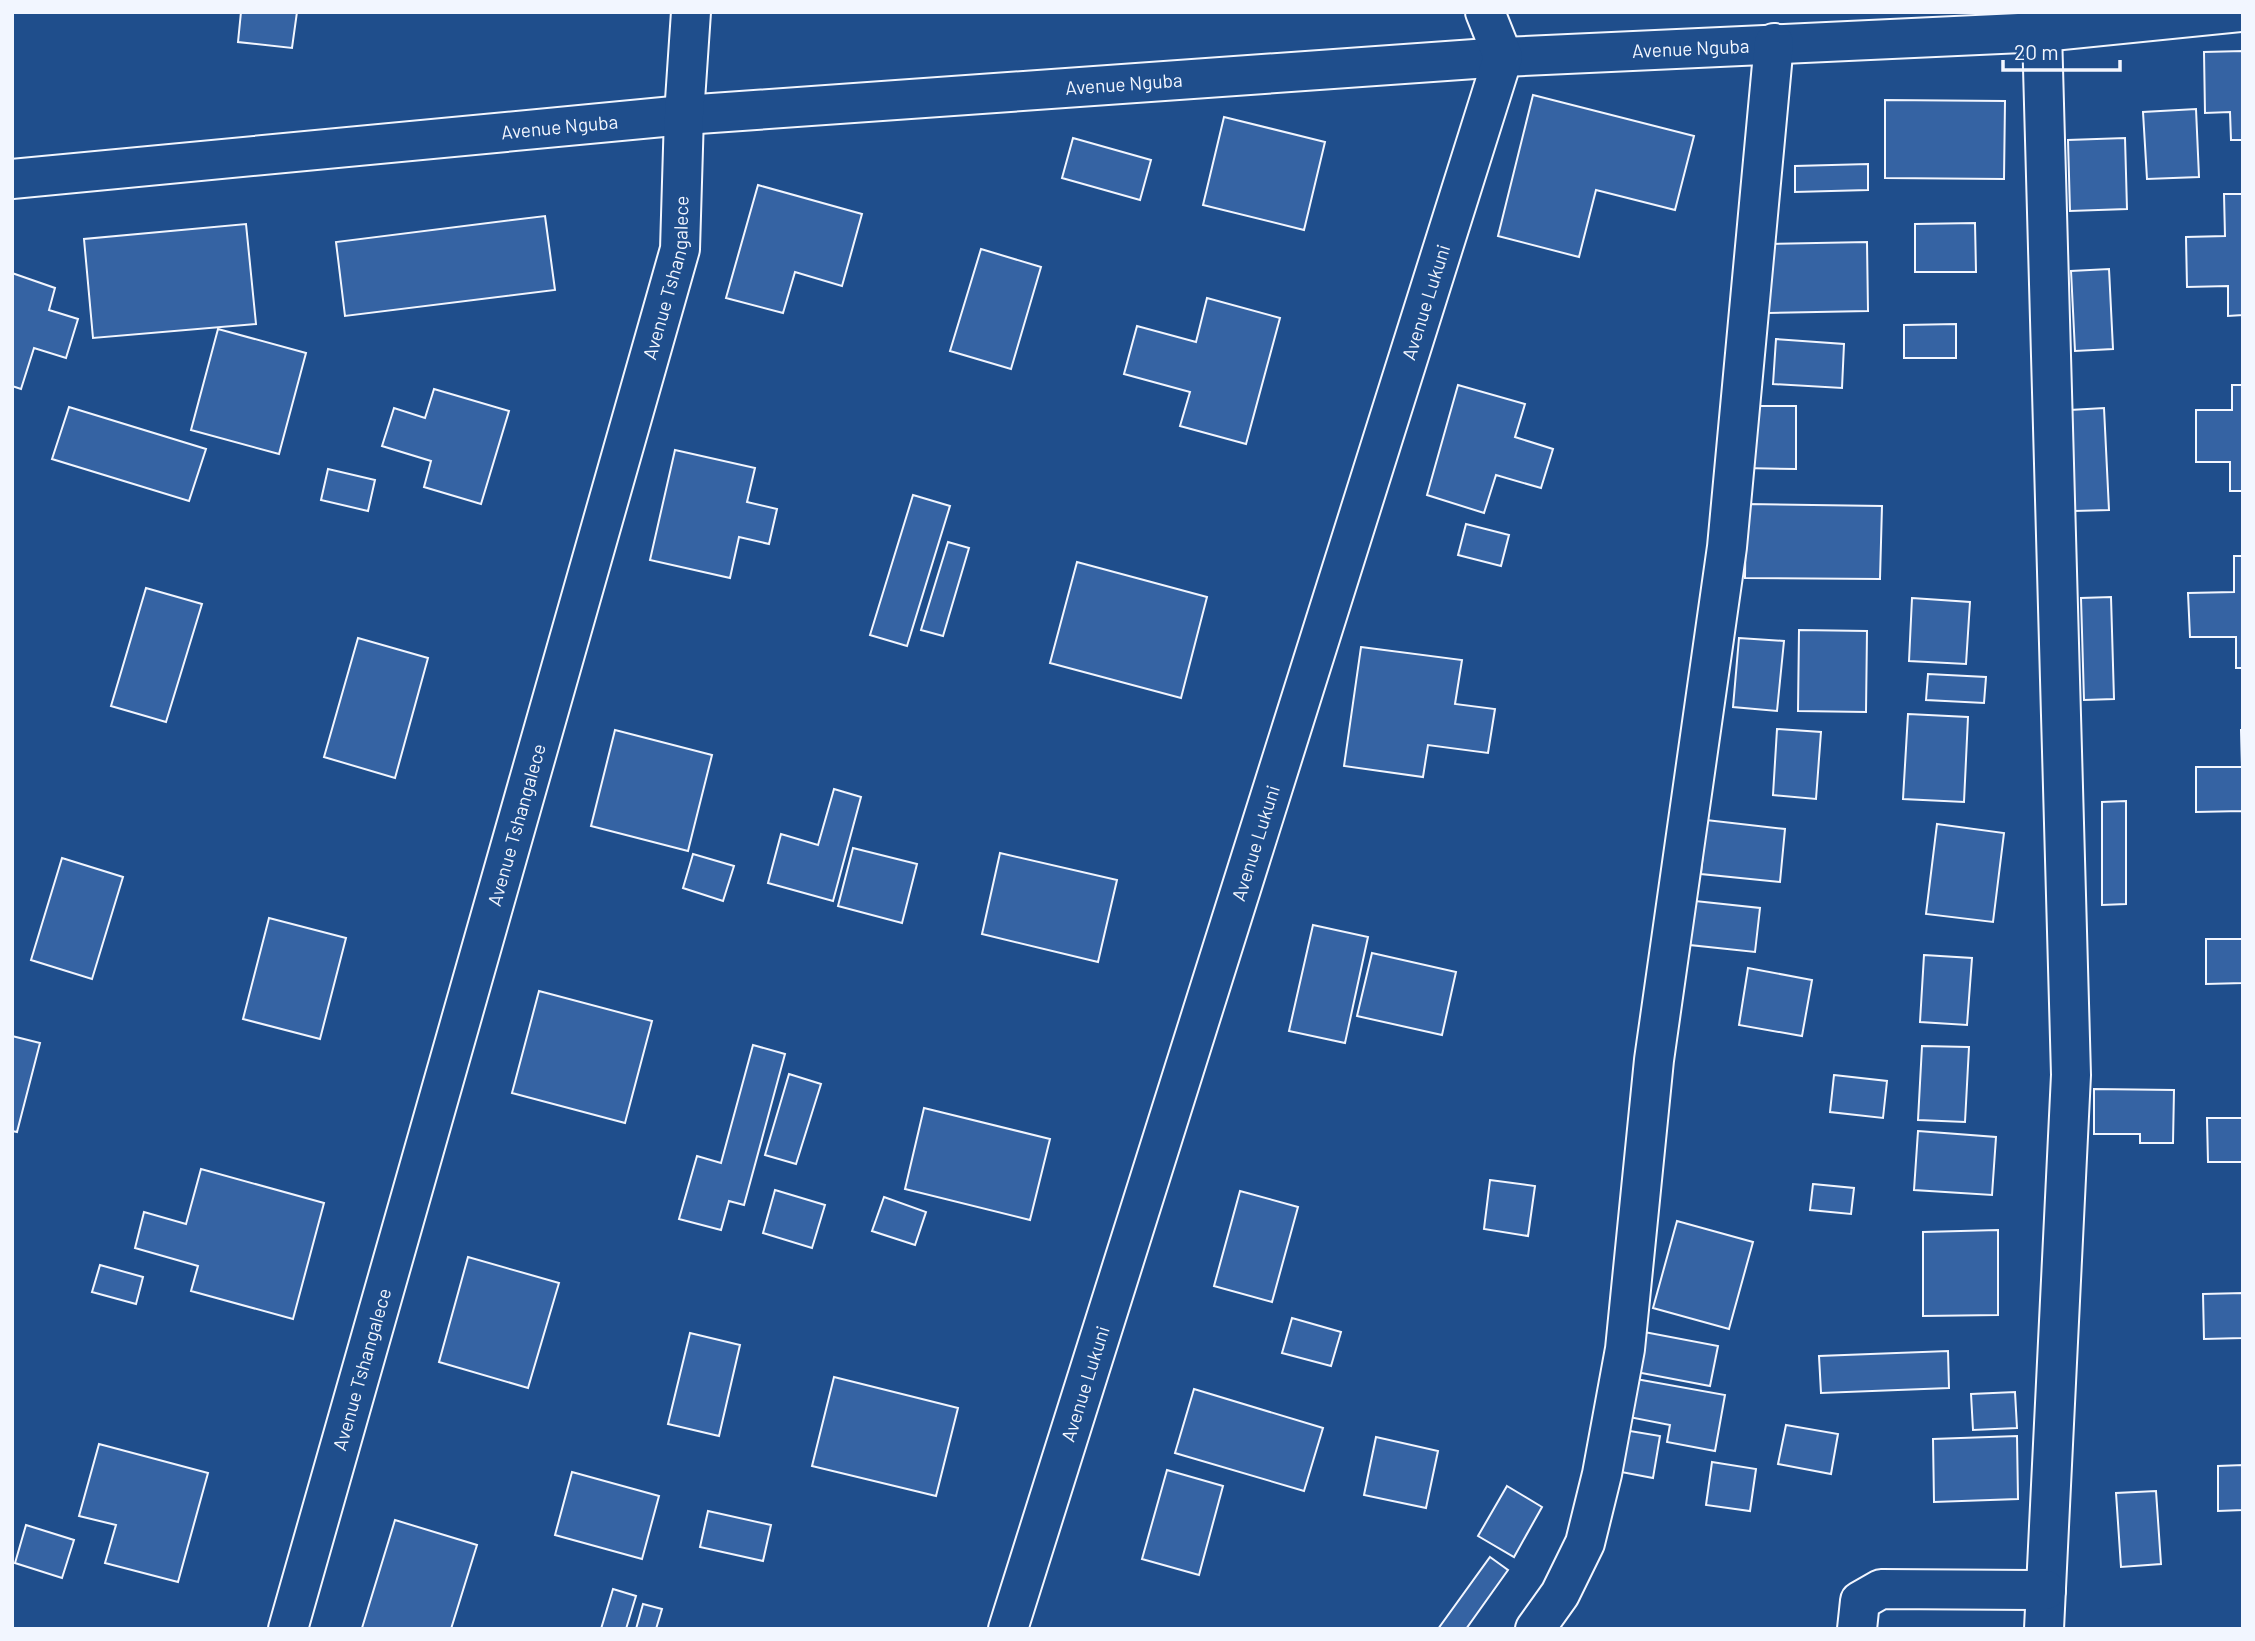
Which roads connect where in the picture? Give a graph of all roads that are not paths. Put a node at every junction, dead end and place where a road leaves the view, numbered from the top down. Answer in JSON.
{"nodes":[{"id":1,"x":691,"y":12,"type":"edge"},
{"id":2,"x":1485,"y":12,"type":"edge"},
{"id":3,"x":2240,"y":12,"type":"edge"},
{"id":4,"x":2042,"y":32,"type":"junction"},
{"id":5,"x":1774,"y":43,"type":"junction"},
{"id":6,"x":1503,"y":57,"type":"junction"},
{"id":7,"x":684,"y":115,"type":"junction"},
{"id":8,"x":12,"y":179,"type":"edge"},
{"id":9,"x":2046,"y":1590,"type":"junction"},
{"id":10,"x":288,"y":1629,"type":"edge"},
{"id":11,"x":1008,"y":1629,"type":"edge"},
{"id":12,"x":1535,"y":1629,"type":"edge"},
{"id":13,"x":1857,"y":1629,"type":"edge"},
{"id":14,"x":2044,"y":1629,"type":"edge"}],
"edges":[{"from":1,"to":7,"type":"street","name":"Avenue Tshangalece"},
{"from":2,"to":6,"type":"street"},
{"from":3,"to":4,"type":"street","name":"Avenue Nguba"},
{"from":4,"to":5,"type":"street","name":"Avenue Nguba"},
{"from":4,"to":9,"type":"street"},
{"from":5,"to":6,"type":"street","name":"Avenue Nguba"},
{"from":5,"to":12,"type":"street"},
{"from":6,"to":7,"type":"street","name":"Avenue Nguba"},
{"from":6,"to":11,"type":"street","name":"Avenue Lukuni"},
{"from":7,"to":8,"type":"street","name":"Avenue Nguba"},
{"from":7,"to":10,"type":"street","name":"Avenue Tshangalece"},
{"from":9,"to":13,"type":"street"},
{"from":9,"to":14,"type":"street"}]}
